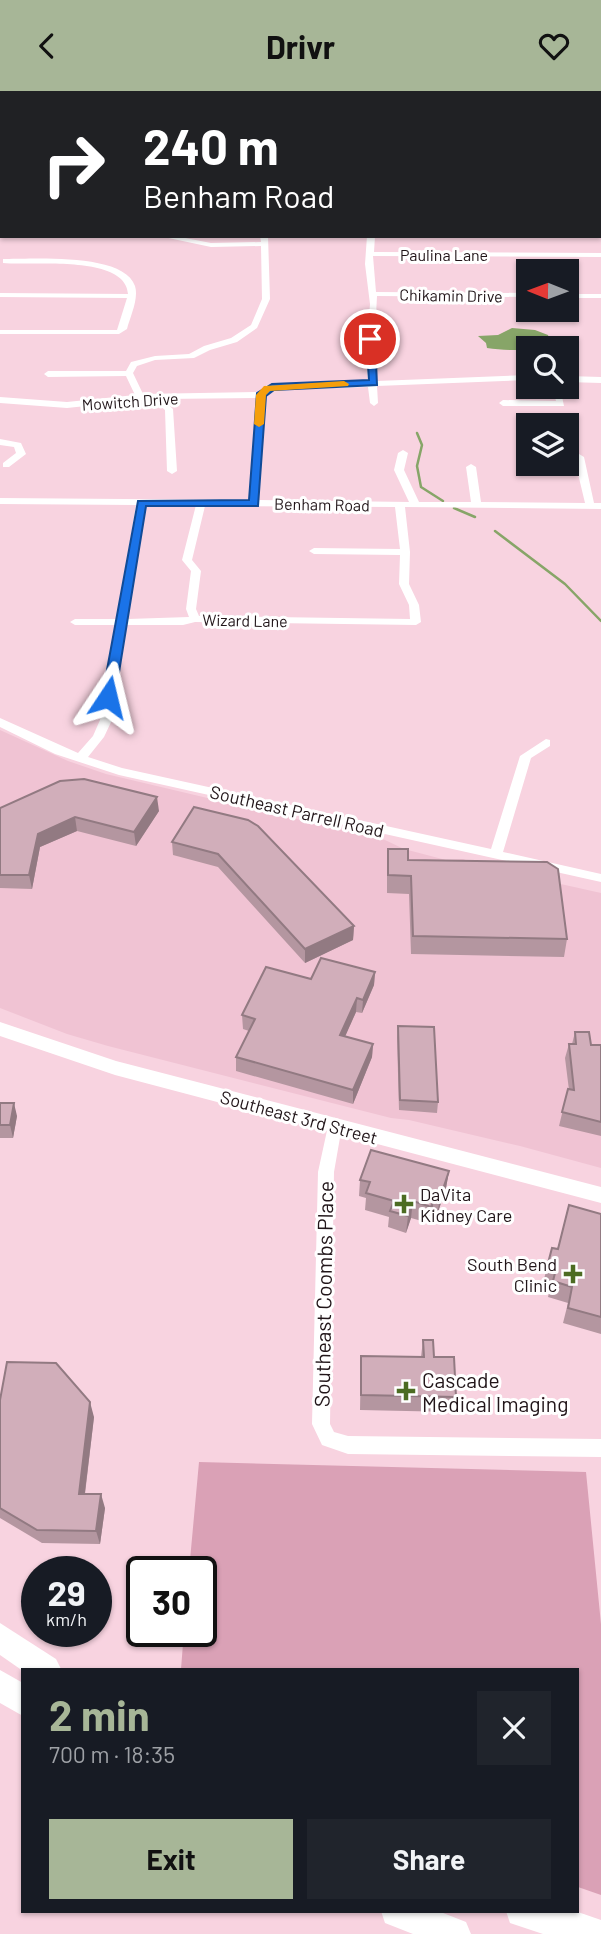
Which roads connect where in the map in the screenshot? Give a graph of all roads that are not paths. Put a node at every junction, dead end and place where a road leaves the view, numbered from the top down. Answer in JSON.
{"nodes":[{"id":1,"x":173,"y":238,"type":"edge"},
{"id":2,"x":371,"y":238,"type":"edge"},
{"id":3,"x":264,"y":240,"type":"edge"},
{"id":4,"x":372,"y":254,"type":"junction"},
{"id":5,"x":601,"y":255,"type":"edge"},
{"id":6,"x":6,"y":261,"type":"dead end"},
{"id":7,"x":373,"y":294,"type":"junction"},
{"id":8,"x":0,"y":295,"type":"edge"},
{"id":9,"x":516,"y":295,"type":"edge"},
{"id":10,"x":130,"y":296,"type":"junction"},
{"id":11,"x":579,"y":296,"type":"edge"},
{"id":12,"x":601,"y":296,"type":"edge"},
{"id":13,"x":0,"y":332,"type":"edge"},
{"id":14,"x":129,"y":373,"type":"junction"},
{"id":15,"x":48,"y":374,"type":"dead end"},
{"id":16,"x":516,"y":378,"type":"edge"},
{"id":17,"x":579,"y":379,"type":"edge"},
{"id":18,"x":601,"y":380,"type":"edge"},
{"id":19,"x":374,"y":383,"type":"junction"},
{"id":20,"x":264,"y":392,"type":"junction"},
{"id":21,"x":140,"y":397,"type":"junction"},
{"id":22,"x":155,"y":398,"type":"junction"},
{"id":23,"x":560,"y":399,"type":"edge"},
{"id":24,"x":0,"y":400,"type":"edge"},
{"id":25,"x":374,"y":403,"type":"dead end"},
{"id":26,"x":503,"y":403,"type":"dead end"},
{"id":27,"x":0,"y":442,"type":"edge"},
{"id":28,"x":403,"y":453,"type":"dead end"},
{"id":29,"x":579,"y":457,"type":"dead end"},
{"id":30,"x":6,"y":465,"type":"dead end"},
{"id":31,"x":471,"y":467,"type":"dead end"},
{"id":32,"x":172,"y":471,"type":"dead end"},
{"id":33,"x":0,"y":501,"type":"edge"},
{"id":34,"x":141,"y":503,"type":"junction"},
{"id":35,"x":201,"y":503,"type":"junction"},
{"id":36,"x":254,"y":503,"type":"junction"},
{"id":37,"x":415,"y":504,"type":"junction"},
{"id":38,"x":476,"y":504,"type":"junction"},
{"id":39,"x":400,"y":505,"type":"junction"},
{"id":40,"x":595,"y":506,"type":"edge"},
{"id":41,"x":314,"y":551,"type":"dead end"},
{"id":42,"x":405,"y":552,"type":"junction"},
{"id":43,"x":195,"y":619,"type":"junction"},
{"id":44,"x":75,"y":622,"type":"dead end"},
{"id":45,"x":122,"y":622,"type":"junction"},
{"id":46,"x":0,"y":723,"type":"edge"},
{"id":47,"x":546,"y":743,"type":"dead end"},
{"id":48,"x":80,"y":758,"type":"junction"},
{"id":49,"x":496,"y":854,"type":"junction"},
{"id":50,"x":601,"y":878,"type":"edge"},
{"id":51,"x":0,"y":1029,"type":"edge"},
{"id":52,"x":335,"y":1126,"type":"junction"},
{"id":53,"x":601,"y":1195,"type":"edge"},
{"id":54,"x":601,"y":1448,"type":"edge"},
{"id":55,"x":0,"y":1637,"type":"edge"},
{"id":56,"x":45,"y":1668,"type":"edge"},
{"id":57,"x":0,"y":1685,"type":"edge"},
{"id":58,"x":21,"y":1700,"type":"edge"},
{"id":59,"x":402,"y":1913,"type":"edge"},
{"id":60,"x":528,"y":1913,"type":"edge"},
{"id":61,"x":454,"y":1934,"type":"edge"},
{"id":62,"x":596,"y":1934,"type":"edge"}],
"edges":[{"from":1,"to":3,"type":"street"},
{"from":2,"to":4,"type":"street"},
{"from":3,"to":14,"type":"street"},
{"from":4,"to":5,"type":"street","name":"Paulina Lane"},
{"from":4,"to":7,"type":"street"},
{"from":6,"to":10,"type":"street"},
{"from":7,"to":9,"type":"street","name":"Chikamin Drive"},
{"from":7,"to":19,"type":"street"},
{"from":8,"to":10,"type":"street"},
{"from":10,"to":13,"type":"street"},
{"from":11,"to":12,"type":"street"},
{"from":14,"to":15,"type":"street"},
{"from":14,"to":21,"type":"street"},
{"from":16,"to":19,"type":"street","name":"Mowitch Drive"},
{"from":17,"to":18,"type":"street"},
{"from":19,"to":20,"type":"street","name":"Mowitch Drive"},
{"from":19,"to":25,"type":"street"},
{"from":20,"to":22,"type":"street","name":"Mowitch Drive"},
{"from":20,"to":36,"type":"street"},
{"from":21,"to":22,"type":"street","name":"Mowitch Drive"},
{"from":21,"to":24,"type":"street","name":"Mowitch Drive"},
{"from":22,"to":32,"type":"street"},
{"from":23,"to":26,"type":"street"},
{"from":27,"to":30,"type":"street"},
{"from":28,"to":37,"type":"street"},
{"from":29,"to":40,"type":"street"},
{"from":31,"to":38,"type":"street"},
{"from":33,"to":34,"type":"street","name":"Benham Road"},
{"from":34,"to":35,"type":"street","name":"Benham Road"},
{"from":34,"to":45,"type":"street"},
{"from":35,"to":36,"type":"street","name":"Benham Road"},
{"from":35,"to":43,"type":"street"},
{"from":36,"to":39,"type":"street","name":"Benham Road"},
{"from":37,"to":38,"type":"street","name":"Benham Road"},
{"from":37,"to":39,"type":"street","name":"Benham Road"},
{"from":38,"to":40,"type":"street","name":"Benham Road"},
{"from":39,"to":42,"type":"street"},
{"from":41,"to":42,"type":"street"},
{"from":42,"to":43,"type":"street","name":"Wizard Lane"},
{"from":43,"to":45,"type":"street","name":"Wizard Lane"},
{"from":44,"to":45,"type":"street","name":"Wizard Lane"},
{"from":45,"to":48,"type":"street"},
{"from":46,"to":48,"type":"street","name":"Southeast Parrell Road"},
{"from":47,"to":49,"type":"street"},
{"from":48,"to":49,"type":"street","name":"Southeast Parrell Road"},
{"from":49,"to":50,"type":"street","name":"Southeast Parrell Road"},
{"from":51,"to":52,"type":"main road","name":"Southeast 3rd Street"},
{"from":52,"to":53,"type":"main road","name":"Southeast 3rd Street"},
{"from":52,"to":54,"type":"street","name":"Southeast Coombs Place"},
{"from":55,"to":56,"type":"highway"},
{"from":57,"to":58,"type":"highway"},
{"from":59,"to":61,"type":"highway"},
{"from":60,"to":62,"type":"highway"}]}
